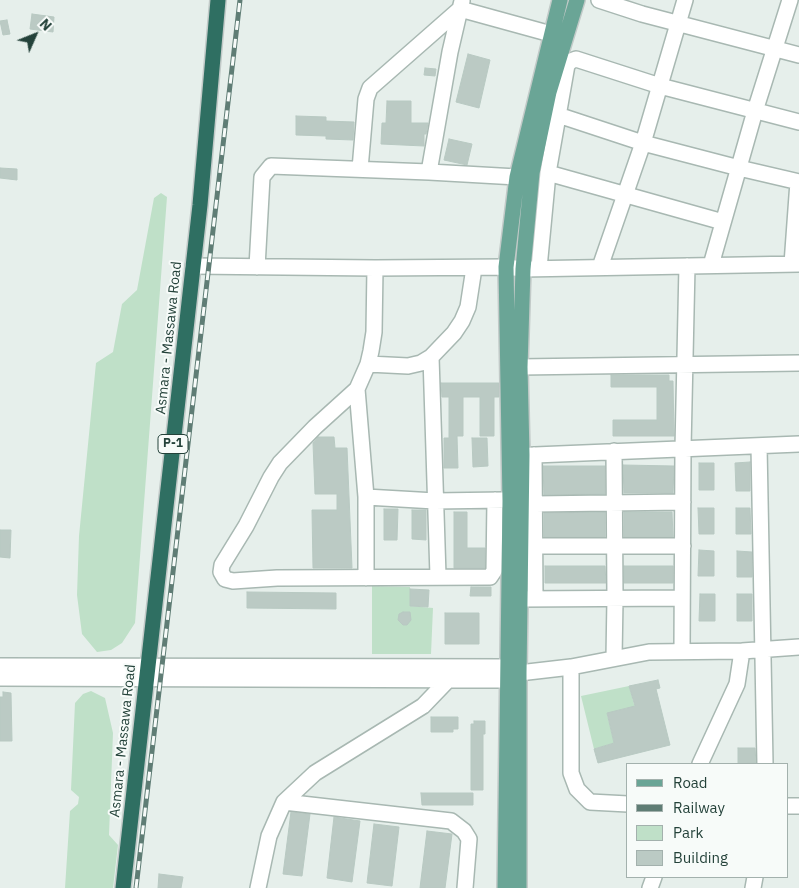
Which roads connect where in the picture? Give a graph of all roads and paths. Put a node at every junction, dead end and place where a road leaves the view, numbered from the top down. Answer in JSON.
{"nodes":[{"id":1,"x":218,"y":0,"type":"edge"},
{"id":2,"x":560,"y":0,"type":"edge"},
{"id":3,"x":576,"y":0,"type":"edge"},
{"id":4,"x":599,"y":0,"type":"edge"},
{"id":5,"x":685,"y":0,"type":"edge"},
{"id":6,"x":790,"y":0,"type":"edge"},
{"id":7,"x":462,"y":5,"type":"edge"},
{"id":8,"x":679,"y":23,"type":"junction"},
{"id":9,"x":551,"y":34,"type":"junction"},
{"id":10,"x":774,"y":49,"type":"junction"},
{"id":11,"x":799,"y":55,"type":"edge"},
{"id":12,"x":660,"y":86,"type":"junction"},
{"id":13,"x":755,"y":111,"type":"junction"},
{"id":14,"x":558,"y":115,"type":"junction"},
{"id":15,"x":799,"y":122,"type":"edge"},
{"id":16,"x":643,"y":143,"type":"junction"},
{"id":17,"x":739,"y":168,"type":"junction"},
{"id":18,"x":360,"y":169,"type":"junction"},
{"id":19,"x":429,"y":172,"type":"junction"},
{"id":20,"x":548,"y":173,"type":"junction"},
{"id":21,"x":516,"y":177,"type":"junction"},
{"id":22,"x":799,"y":182,"type":"edge"},
{"id":23,"x":625,"y":194,"type":"junction"},
{"id":24,"x":723,"y":222,"type":"junction"},
{"id":25,"x":796,"y":264,"type":"edge"},
{"id":26,"x":193,"y":266,"type":"junction"},
{"id":27,"x":687,"y":266,"type":"junction"},
{"id":28,"x":711,"y":266,"type":"junction"},
{"id":29,"x":257,"y":267,"type":"junction"},
{"id":30,"x":506,"y":267,"type":"junction"},
{"id":31,"x":600,"y":267,"type":"junction"},
{"id":32,"x":375,"y":268,"type":"junction"},
{"id":33,"x":474,"y":268,"type":"junction"},
{"id":34,"x":539,"y":268,"type":"junction"},
{"id":35,"x":523,"y":269,"type":"junction"},
{"id":36,"x":431,"y":357,"type":"junction"},
{"id":37,"x":799,"y":363,"type":"edge"},
{"id":38,"x":368,"y":364,"type":"junction"},
{"id":39,"x":685,"y":365,"type":"junction"},
{"id":40,"x":520,"y":367,"type":"junction"},
{"id":41,"x":357,"y":389,"type":"junction"},
{"id":42,"x":799,"y":444,"type":"edge"},
{"id":43,"x":759,"y":446,"type":"junction"},
{"id":44,"x":683,"y":448,"type":"junction"},
{"id":45,"x":614,"y":451,"type":"junction"},
{"id":46,"x":521,"y":455,"type":"junction"},
{"id":47,"x":366,"y":497,"type":"junction"},
{"id":48,"x":502,"y":500,"type":"junction"},
{"id":49,"x":435,"y":501,"type":"junction"},
{"id":50,"x":683,"y":502,"type":"junction"},
{"id":51,"x":535,"y":504,"type":"junction"},
{"id":52,"x":614,"y":504,"type":"junction"},
{"id":53,"x":535,"y":546,"type":"junction"},
{"id":54,"x":683,"y":546,"type":"junction"},
{"id":55,"x":614,"y":547,"type":"junction"},
{"id":56,"x":438,"y":576,"type":"junction"},
{"id":57,"x":366,"y":578,"type":"junction"},
{"id":58,"x":682,"y":598,"type":"junction"},
{"id":59,"x":528,"y":599,"type":"junction"},
{"id":60,"x":615,"y":599,"type":"junction"},
{"id":61,"x":799,"y":647,"type":"edge"},
{"id":62,"x":682,"y":650,"type":"junction"},
{"id":63,"x":762,"y":650,"type":"junction"},
{"id":64,"x":742,"y":651,"type":"junction"},
{"id":65,"x":614,"y":658,"type":"junction"},
{"id":66,"x":0,"y":666,"type":"edge"},
{"id":67,"x":571,"y":667,"type":"junction"},
{"id":68,"x":147,"y":672,"type":"junction"},
{"id":69,"x":511,"y":673,"type":"junction"},
{"id":70,"x":0,"y":678,"type":"edge"},
{"id":71,"x":448,"y":680,"type":"junction"},
{"id":72,"x":700,"y":763,"type":"edge"},
{"id":73,"x":765,"y":763,"type":"edge"},
{"id":74,"x":284,"y":802,"type":"junction"},
{"id":75,"x":626,"y":804,"type":"edge"},
{"id":76,"x":123,"y":888,"type":"edge"},
{"id":77,"x":258,"y":888,"type":"edge"},
{"id":78,"x":465,"y":888,"type":"edge"},
{"id":79,"x":506,"y":888,"type":"edge"},
{"id":80,"x":519,"y":888,"type":"edge"}],
"edges":[{"from":1,"to":26,"type":"highway","name":"Asmara - Massawa Road","number":"P-1"},
{"from":2,"to":9,"type":"main road"},
{"from":3,"to":35,"type":"main road"},
{"from":4,"to":8,"type":"street"},
{"from":5,"to":8,"type":"street"},
{"from":6,"to":10,"type":"street"},
{"from":7,"to":9,"type":"street"},
{"from":7,"to":18,"type":"street"},
{"from":7,"to":19,"type":"street"},
{"from":8,"to":10,"type":"street"},
{"from":8,"to":12,"type":"street"},
{"from":9,"to":21,"type":"main road"},
{"from":10,"to":11,"type":"street"},
{"from":10,"to":13,"type":"street"},
{"from":12,"to":13,"type":"street"},
{"from":12,"to":14,"type":"street"},
{"from":12,"to":16,"type":"street"},
{"from":13,"to":15,"type":"street"},
{"from":13,"to":17,"type":"street"},
{"from":14,"to":16,"type":"street"},
{"from":14,"to":20,"type":"street"},
{"from":16,"to":17,"type":"street"},
{"from":16,"to":23,"type":"street"},
{"from":17,"to":22,"type":"street"},
{"from":17,"to":24,"type":"street"},
{"from":18,"to":19,"type":"street"},
{"from":18,"to":29,"type":"street"},
{"from":19,"to":21,"type":"street"},
{"from":20,"to":23,"type":"street"},
{"from":20,"to":34,"type":"street"},
{"from":21,"to":30,"type":"main road"},
{"from":22,"to":25,"type":"street"},
{"from":23,"to":24,"type":"street"},
{"from":23,"to":31,"type":"street"},
{"from":24,"to":28,"type":"street"},
{"from":25,"to":28,"type":"street"},
{"from":26,"to":29,"type":"street"},
{"from":26,"to":68,"type":"highway","name":"Asmara - Massawa Road","number":"P-1"},
{"from":27,"to":28,"type":"street"},
{"from":27,"to":31,"type":"street"},
{"from":27,"to":39,"type":"street"},
{"from":29,"to":32,"type":"street"},
{"from":30,"to":33,"type":"street"},
{"from":30,"to":35,"type":"street"},
{"from":30,"to":46,"type":"main road"},
{"from":31,"to":34,"type":"street"},
{"from":32,"to":33,"type":"street"},
{"from":32,"to":38,"type":"street"},
{"from":33,"to":36,"type":"street"},
{"from":34,"to":35,"type":"street"},
{"from":35,"to":40,"type":"main road"},
{"from":36,"to":38,"type":"street"},
{"from":36,"to":49,"type":"street"},
{"from":37,"to":39,"type":"street"},
{"from":38,"to":41,"type":"street"},
{"from":39,"to":40,"type":"street"},
{"from":39,"to":44,"type":"street"},
{"from":40,"to":46,"type":"main road"},
{"from":41,"to":47,"type":"street"},
{"from":41,"to":57,"type":"street"},
{"from":42,"to":43,"type":"street"},
{"from":43,"to":44,"type":"street"},
{"from":43,"to":63,"type":"street"},
{"from":44,"to":45,"type":"street"},
{"from":44,"to":50,"type":"street"},
{"from":45,"to":46,"type":"street"},
{"from":45,"to":52,"type":"street"},
{"from":46,"to":48,"type":"main road"},
{"from":46,"to":51,"type":"street"},
{"from":46,"to":59,"type":"main road"},
{"from":47,"to":49,"type":"street"},
{"from":47,"to":57,"type":"street"},
{"from":48,"to":49,"type":"street"},
{"from":48,"to":56,"type":"street"},
{"from":48,"to":69,"type":"main road"},
{"from":49,"to":56,"type":"street"},
{"from":50,"to":52,"type":"street"},
{"from":50,"to":54,"type":"street"},
{"from":51,"to":52,"type":"street"},
{"from":51,"to":53,"type":"street"},
{"from":52,"to":55,"type":"street"},
{"from":53,"to":55,"type":"street"},
{"from":53,"to":59,"type":"street"},
{"from":54,"to":55,"type":"street"},
{"from":54,"to":58,"type":"street"},
{"from":55,"to":60,"type":"street"},
{"from":56,"to":57,"type":"street"},
{"from":58,"to":60,"type":"street"},
{"from":58,"to":62,"type":"street"},
{"from":59,"to":60,"type":"street"},
{"from":59,"to":69,"type":"main road"},
{"from":60,"to":65,"type":"street"},
{"from":61,"to":63,"type":"street"},
{"from":62,"to":64,"type":"street"},
{"from":62,"to":65,"type":"street"},
{"from":63,"to":64,"type":"street"},
{"from":63,"to":73,"type":"street"},
{"from":64,"to":72,"type":"street"},
{"from":65,"to":67,"type":"street"},
{"from":66,"to":68,"type":"street"},
{"from":67,"to":69,"type":"street"},
{"from":67,"to":75,"type":"street"},
{"from":68,"to":69,"type":"street"},
{"from":68,"to":70,"type":"street"},
{"from":68,"to":71,"type":"street"},
{"from":68,"to":76,"type":"highway","name":"Asmara - Massawa Road","number":"P-1"},
{"from":69,"to":71,"type":"street"},
{"from":69,"to":79,"type":"main road"},
{"from":69,"to":80,"type":"main road"},
{"from":71,"to":74,"type":"street"},
{"from":74,"to":77,"type":"street"},
{"from":74,"to":78,"type":"street"}]}
